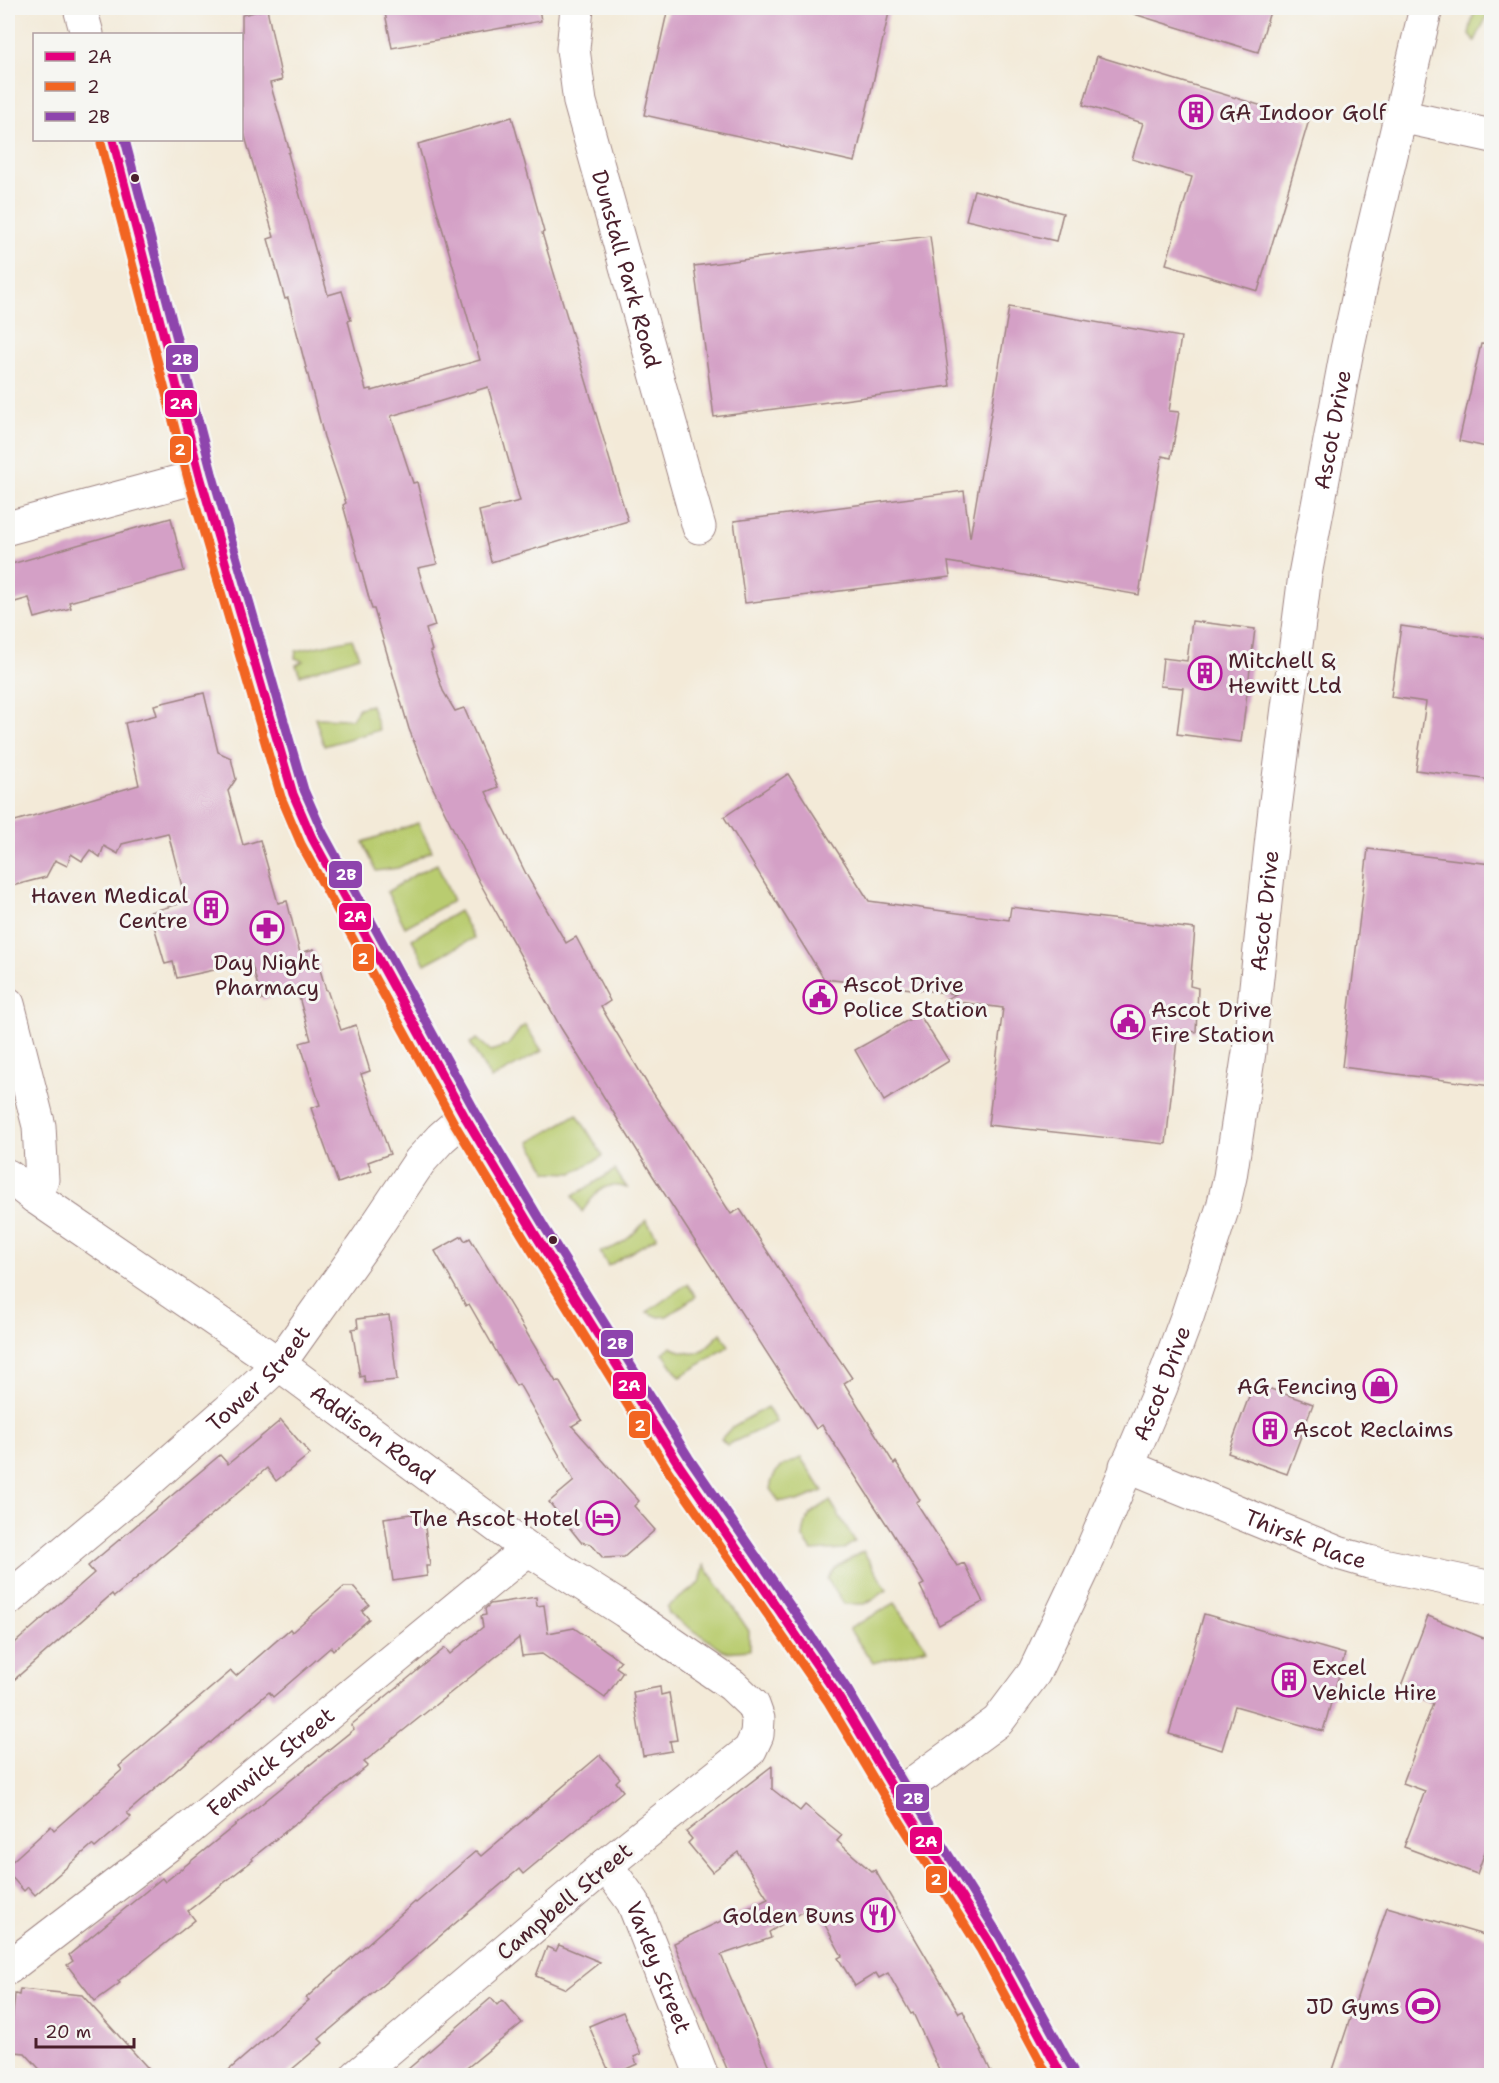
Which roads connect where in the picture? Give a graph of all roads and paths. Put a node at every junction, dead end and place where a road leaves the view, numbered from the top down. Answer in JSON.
{"nodes":[{"id":1,"x":80,"y":8,"type":"edge"},
{"id":2,"x":577,"y":8,"type":"edge"},
{"id":3,"x":1426,"y":8,"type":"edge"},
{"id":4,"x":87,"y":33,"type":"edge"},
{"id":5,"x":1400,"y":116,"type":"junction"},
{"id":6,"x":1491,"y":136,"type":"edge"},
{"id":7,"x":113,"y":141,"type":"edge"},
{"id":8,"x":200,"y":476,"type":"junction"},
{"id":9,"x":699,"y":527,"type":"dead end"},
{"id":10,"x":8,"y":528,"type":"edge"},
{"id":11,"x":8,"y":1004,"type":"edge"},
{"id":12,"x":465,"y":1117,"type":"junction"},
{"id":13,"x":17,"y":1192,"type":"edge"},
{"id":14,"x":279,"y":1364,"type":"junction"},
{"id":15,"x":1126,"y":1466,"type":"junction"},
{"id":16,"x":528,"y":1549,"type":"junction"},
{"id":17,"x":1491,"y":1587,"type":"edge"},
{"id":18,"x":8,"y":1599,"type":"edge"},
{"id":19,"x":758,"y":1719,"type":"joint"},
{"id":20,"x":897,"y":1795,"type":"junction"},
{"id":21,"x":606,"y":1865,"type":"junction"},
{"id":22,"x":8,"y":1968,"type":"edge"},
{"id":23,"x":357,"y":2076,"type":"edge"},
{"id":24,"x":702,"y":2076,"type":"edge"},
{"id":25,"x":1062,"y":2076,"type":"edge"}],
"edges":[{"from":1,"to":4,"type":"street"},
{"from":2,"to":9,"type":"street","name":"Dunstall Park Road"},
{"from":3,"to":5,"type":"street","name":"Ascot Drive"},
{"from":5,"to":6,"type":"street"},
{"from":5,"to":15,"type":"street","name":"Ascot Drive"},
{"from":7,"to":8,"type":"street"},
{"from":8,"to":10,"type":"street"},
{"from":8,"to":12,"type":"street"},
{"from":11,"to":13,"type":"street"},
{"from":12,"to":14,"type":"street","name":"Tower Street"},
{"from":12,"to":20,"type":"street"},
{"from":13,"to":14,"type":"street","name":"Addison Road"},
{"from":14,"to":16,"type":"street","name":"Addison Road"},
{"from":14,"to":18,"type":"street","name":"Tower Street"},
{"from":15,"to":17,"type":"street","name":"Thirsk Place"},
{"from":15,"to":20,"type":"street","name":"Ascot Drive"},
{"from":16,"to":19,"type":"street","name":"Addison Road"},
{"from":16,"to":22,"type":"street","name":"Fenwick Street"},
{"from":19,"to":21,"type":"street","name":"Campbell Street"},
{"from":20,"to":25,"type":"street"},
{"from":21,"to":23,"type":"street","name":"Campbell Street"},
{"from":21,"to":24,"type":"street","name":"Varley Street"}]}
